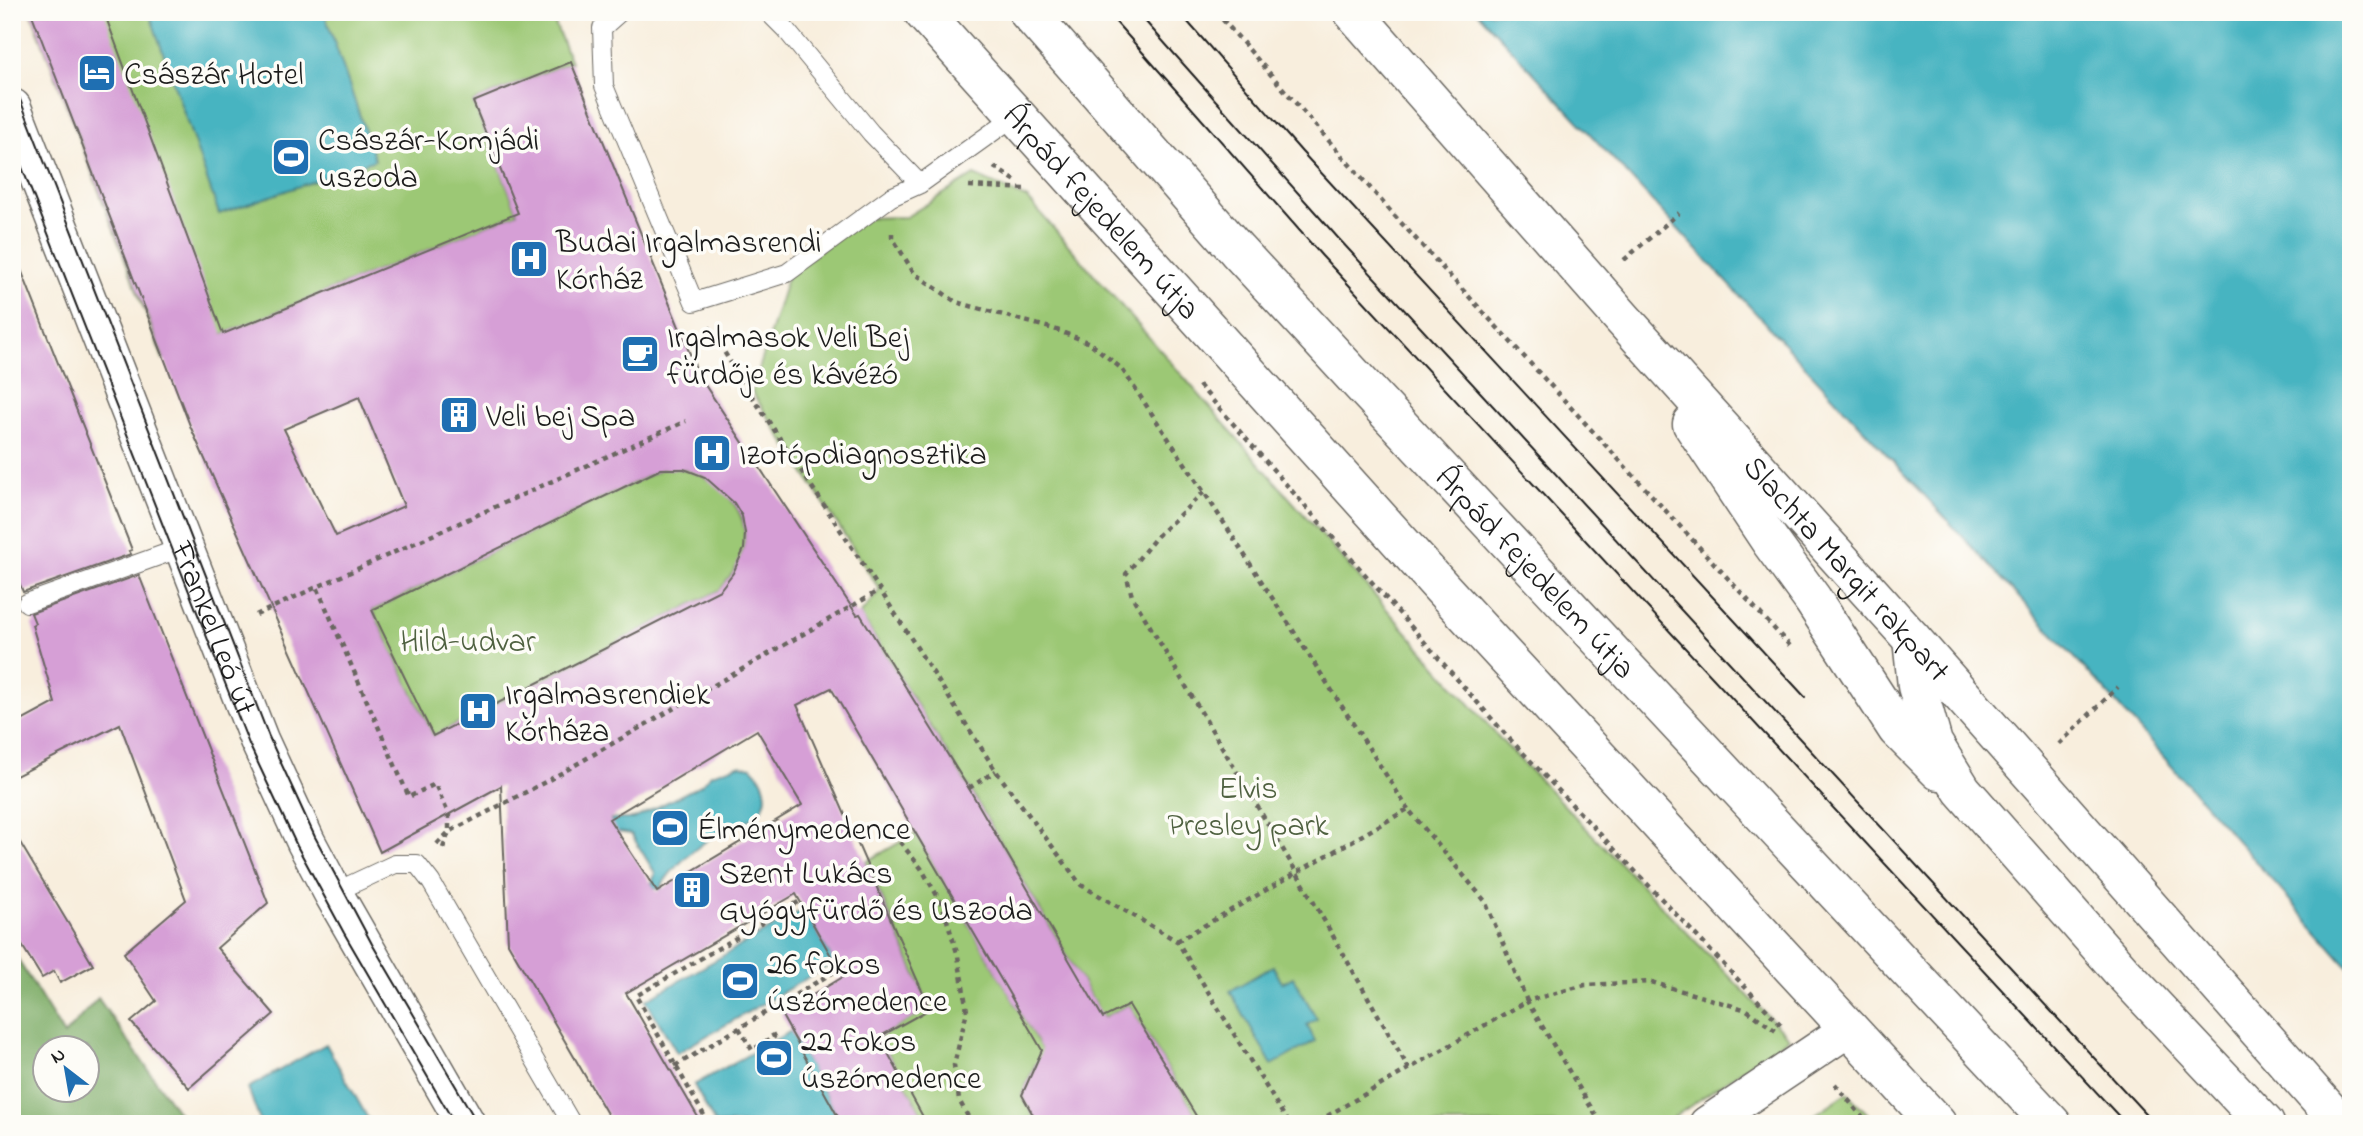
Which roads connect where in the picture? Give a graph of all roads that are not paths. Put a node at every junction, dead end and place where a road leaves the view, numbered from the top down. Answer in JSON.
{"nodes":[{"id":1,"x":620,"y":12,"type":"edge"},
{"id":2,"x":768,"y":12,"type":"edge"},
{"id":3,"x":923,"y":12,"type":"edge"},
{"id":4,"x":1028,"y":12,"type":"edge"},
{"id":5,"x":1353,"y":12,"type":"edge"},
{"id":6,"x":12,"y":108,"type":"edge"},
{"id":7,"x":1015,"y":116,"type":"junction"},
{"id":8,"x":920,"y":184,"type":"junction"},
{"id":9,"x":1622,"y":318,"type":"junction"},
{"id":10,"x":184,"y":547,"type":"junction"},
{"id":11,"x":27,"y":603,"type":"dead end"},
{"id":12,"x":1912,"y":639,"type":"junction"},
{"id":13,"x":1962,"y":790,"type":"junction"},
{"id":14,"x":333,"y":893,"type":"junction"},
{"id":15,"x":1850,"y":1028,"type":"junction"},
{"id":16,"x":1891,"y":1074,"type":"junction"},
{"id":17,"x":466,"y":1124,"type":"edge"},
{"id":18,"x":572,"y":1124,"type":"edge"},
{"id":19,"x":1707,"y":1124,"type":"edge"},
{"id":20,"x":1922,"y":1124,"type":"edge"},
{"id":21,"x":1937,"y":1124,"type":"edge"},
{"id":22,"x":2052,"y":1124,"type":"edge"},
{"id":23,"x":2265,"y":1124,"type":"edge"},
{"id":24,"x":2341,"y":1124,"type":"edge"}],
"edges":[{"from":1,"to":8,"type":"lane"},
{"from":2,"to":8,"type":"lane"},
{"from":3,"to":7,"type":"main road","name":"Árpád fejedelem útja"},
{"from":4,"to":22,"type":"main road","name":"Árpád fejedelem útja"},
{"from":5,"to":9,"type":"main road","name":"Slachta Margit rakpart"},
{"from":6,"to":10,"type":"main road","name":"Frankel Leó út"},
{"from":7,"to":8,"type":"lane"},
{"from":7,"to":15,"type":"main road","name":"Árpád fejedelem útja"},
{"from":9,"to":12,"type":"main road","name":"Slachta Margit rakpart"},
{"from":9,"to":13,"type":"main road"},
{"from":10,"to":11,"type":"lane"},
{"from":10,"to":14,"type":"main road","name":"Frankel Leó út"},
{"from":12,"to":13,"type":"main road"},
{"from":12,"to":24,"type":"main road","name":"Slachta Margit rakpart"},
{"from":13,"to":23,"type":"main road"},
{"from":14,"to":17,"type":"main road","name":"Frankel Leó út"},
{"from":14,"to":18,"type":"lane"},
{"from":15,"to":16,"type":"main road","name":"Árpád fejedelem útja"},
{"from":15,"to":19,"type":"street"},
{"from":16,"to":20,"type":"main road"},
{"from":16,"to":21,"type":"main road","name":"Árpád fejedelem útja"}]}
